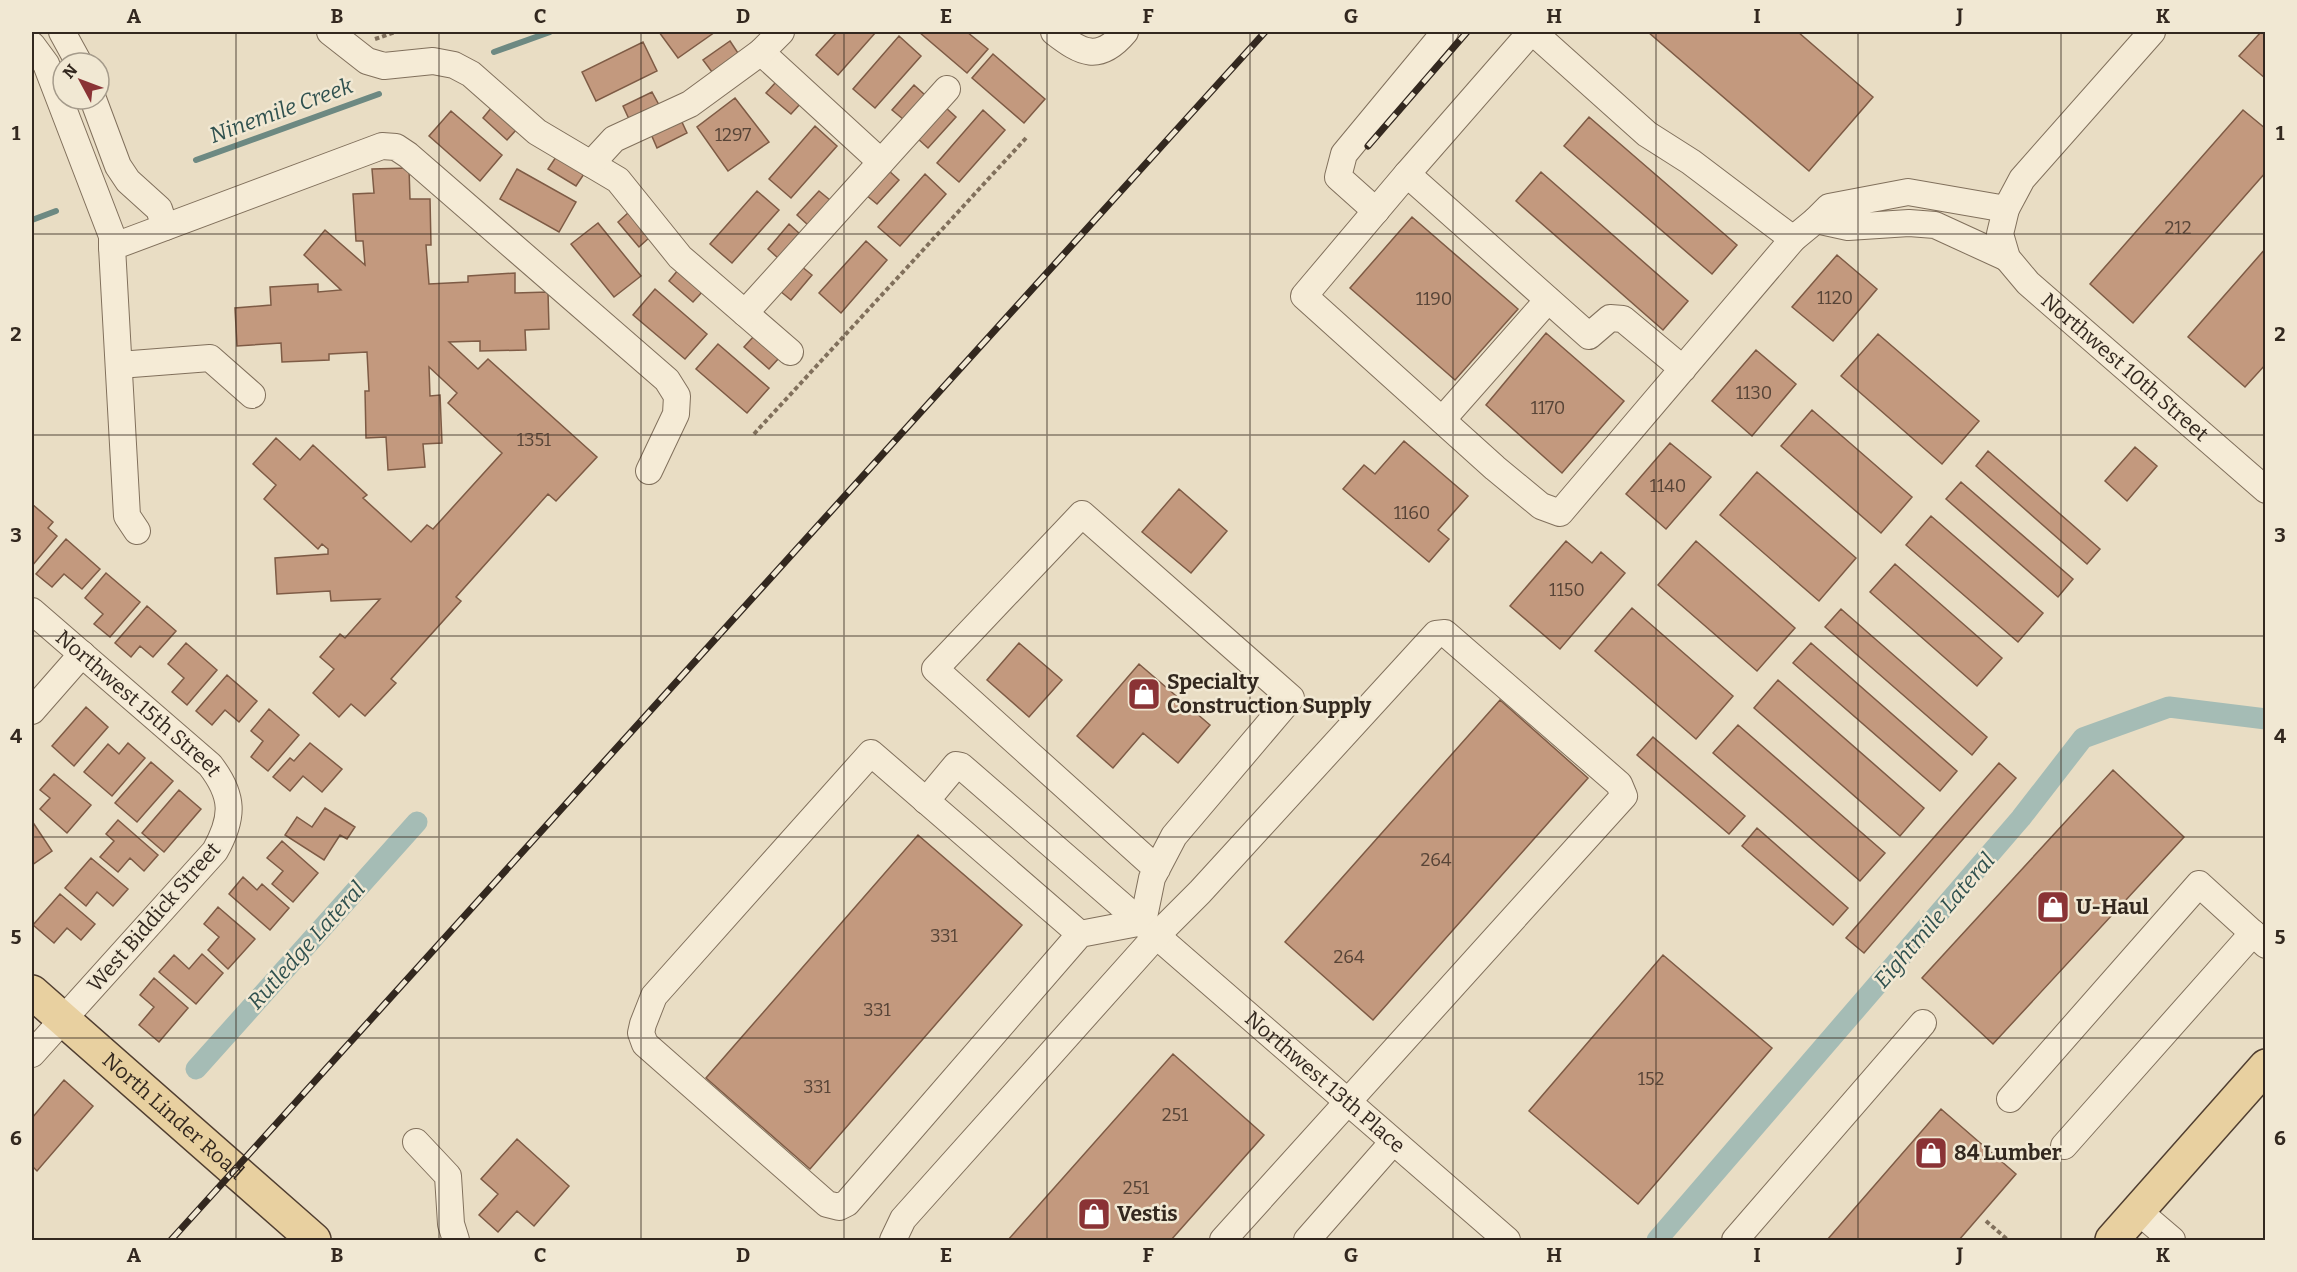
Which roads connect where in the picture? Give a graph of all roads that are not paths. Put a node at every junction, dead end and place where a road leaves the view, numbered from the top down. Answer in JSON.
{"nodes":[{"id":1,"x":62,"y":32,"type":"edge"},
{"id":2,"x":330,"y":32,"type":"edge"},
{"id":3,"x":781,"y":32,"type":"edge"},
{"id":4,"x":1054,"y":32,"type":"edge"},
{"id":5,"x":1125,"y":32,"type":"edge"},
{"id":6,"x":1445,"y":32,"type":"edge"},
{"id":7,"x":1532,"y":32,"type":"edge"},
{"id":8,"x":2141,"y":35,"type":"edge"},
{"id":9,"x":32,"y":45,"type":"edge"},
{"id":10,"x":72,"y":51,"type":"edge"},
{"id":11,"x":761,"y":52,"type":"junction"},
{"id":12,"x":947,"y":89,"type":"dead end"},
{"id":13,"x":97,"y":111,"type":"edge"},
{"id":14,"x":881,"y":162,"type":"junction"},
{"id":15,"x":591,"y":164,"type":"junction"},
{"id":16,"x":1407,"y":174,"type":"junction"},
{"id":17,"x":1908,"y":192,"type":"junction"},
{"id":18,"x":2006,"y":208,"type":"junction"},
{"id":19,"x":1376,"y":211,"type":"junction"},
{"id":20,"x":1816,"y":220,"type":"junction"},
{"id":21,"x":1909,"y":223,"type":"junction"},
{"id":22,"x":165,"y":227,"type":"junction"},
{"id":23,"x":1793,"y":239,"type":"junction"},
{"id":24,"x":2003,"y":246,"type":"junction"},
{"id":25,"x":112,"y":247,"type":"junction"},
{"id":26,"x":1548,"y":300,"type":"junction"},
{"id":27,"x":745,"y":313,"type":"junction"},
{"id":28,"x":790,"y":352,"type":"dead end"},
{"id":29,"x":119,"y":365,"type":"junction"},
{"id":30,"x":1683,"y":369,"type":"junction"},
{"id":31,"x":252,"y":395,"type":"dead end"},
{"id":32,"x":1442,"y":420,"type":"junction"},
{"id":33,"x":649,"y":471,"type":"dead end"},
{"id":34,"x":2265,"y":490,"type":"edge"},
{"id":35,"x":137,"y":531,"type":"dead end"},
{"id":36,"x":32,"y":611,"type":"edge"},
{"id":37,"x":82,"y":654,"type":"junction"},
{"id":38,"x":32,"y":711,"type":"edge"},
{"id":39,"x":926,"y":801,"type":"junction"},
{"id":40,"x":230,"y":807,"type":"joint"},
{"id":41,"x":1157,"y":869,"type":"junction"},
{"id":42,"x":1150,"y":928,"type":"junction"},
{"id":43,"x":1080,"y":934,"type":"junction"},
{"id":44,"x":2259,"y":939,"type":"edge"},
{"id":45,"x":32,"y":992,"type":"edge"},
{"id":46,"x":63,"y":1020,"type":"junction"},
{"id":47,"x":1923,"y":1023,"type":"dead end"},
{"id":48,"x":32,"y":1054,"type":"edge"},
{"id":49,"x":2265,"y":1066,"type":"edge"},
{"id":50,"x":2010,"y":1099,"type":"dead end"},
{"id":51,"x":1348,"y":1102,"type":"junction"},
{"id":52,"x":416,"y":1142,"type":"dead end"},
{"id":53,"x":1394,"y":1142,"type":"junction"},
{"id":54,"x":2064,"y":1146,"type":"dead end"},
{"id":55,"x":2138,"y":1211,"type":"junction"},
{"id":56,"x":314,"y":1240,"type":"edge"},
{"id":57,"x":456,"y":1240,"type":"edge"},
{"id":58,"x":893,"y":1240,"type":"edge"},
{"id":59,"x":1223,"y":1240,"type":"edge"},
{"id":60,"x":1307,"y":1240,"type":"edge"},
{"id":61,"x":1507,"y":1240,"type":"edge"},
{"id":62,"x":1735,"y":1240,"type":"edge"},
{"id":63,"x":2112,"y":1240,"type":"edge"},
{"id":64,"x":2172,"y":1240,"type":"edge"}],
"edges":[{"from":1,"to":10,"type":"street"},
{"from":2,"to":15,"type":"street"},
{"from":3,"to":11,"type":"street"},
{"from":4,"to":5,"type":"street"},
{"from":6,"to":19,"type":"street"},
{"from":7,"to":16,"type":"street"},
{"from":7,"to":23,"type":"street"},
{"from":8,"to":18,"type":"street"},
{"from":9,"to":25,"type":"street"},
{"from":11,"to":14,"type":"street"},
{"from":11,"to":15,"type":"street"},
{"from":12,"to":14,"type":"street"},
{"from":13,"to":22,"type":"street"},
{"from":14,"to":27,"type":"street"},
{"from":15,"to":27,"type":"street"},
{"from":16,"to":19,"type":"street"},
{"from":16,"to":26,"type":"street"},
{"from":17,"to":18,"type":"street"},
{"from":17,"to":20,"type":"street"},
{"from":17,"to":21,"type":"street"},
{"from":18,"to":24,"type":"street"},
{"from":19,"to":32,"type":"street"},
{"from":20,"to":21,"type":"street"},
{"from":20,"to":23,"type":"street"},
{"from":21,"to":24,"type":"street"},
{"from":22,"to":25,"type":"street"},
{"from":22,"to":33,"type":"street"},
{"from":23,"to":30,"type":"street"},
{"from":24,"to":34,"type":"street","name":"Northwest 10th Street"},
{"from":25,"to":29,"type":"street"},
{"from":26,"to":30,"type":"street"},
{"from":26,"to":32,"type":"street"},
{"from":27,"to":28,"type":"street"},
{"from":29,"to":31,"type":"street"},
{"from":29,"to":35,"type":"street"},
{"from":30,"to":32,"type":"street"},
{"from":36,"to":37,"type":"street","name":"Northwest 15th Street"},
{"from":37,"to":38,"type":"street"},
{"from":37,"to":40,"type":"street","name":"Northwest 15th Street"},
{"from":39,"to":42,"type":"street","name":"Northwest 13th Place"},
{"from":39,"to":43,"type":"street"},
{"from":39,"to":43,"type":"street"},
{"from":40,"to":46,"type":"street","name":"West Biddick Street"},
{"from":41,"to":41,"type":"street"},
{"from":41,"to":42,"type":"street"},
{"from":42,"to":43,"type":"street"},
{"from":42,"to":51,"type":"street","name":"Northwest 13th Place"},
{"from":42,"to":51,"type":"street"},
{"from":42,"to":58,"type":"street"},
{"from":44,"to":50,"type":"street"},
{"from":44,"to":54,"type":"street"},
{"from":45,"to":46,"type":"main road","name":"North Linder Road"},
{"from":46,"to":48,"type":"street","name":"West Biddick Street"},
{"from":46,"to":56,"type":"main road","name":"North Linder Road"},
{"from":47,"to":62,"type":"street"},
{"from":49,"to":55,"type":"main road"},
{"from":51,"to":53,"type":"street","name":"Northwest 13th Place"},
{"from":51,"to":59,"type":"street"},
{"from":52,"to":57,"type":"street"},
{"from":53,"to":60,"type":"street"},
{"from":53,"to":61,"type":"street","name":"Northwest 13th Place"},
{"from":55,"to":63,"type":"main road"},
{"from":55,"to":64,"type":"street"}]}
